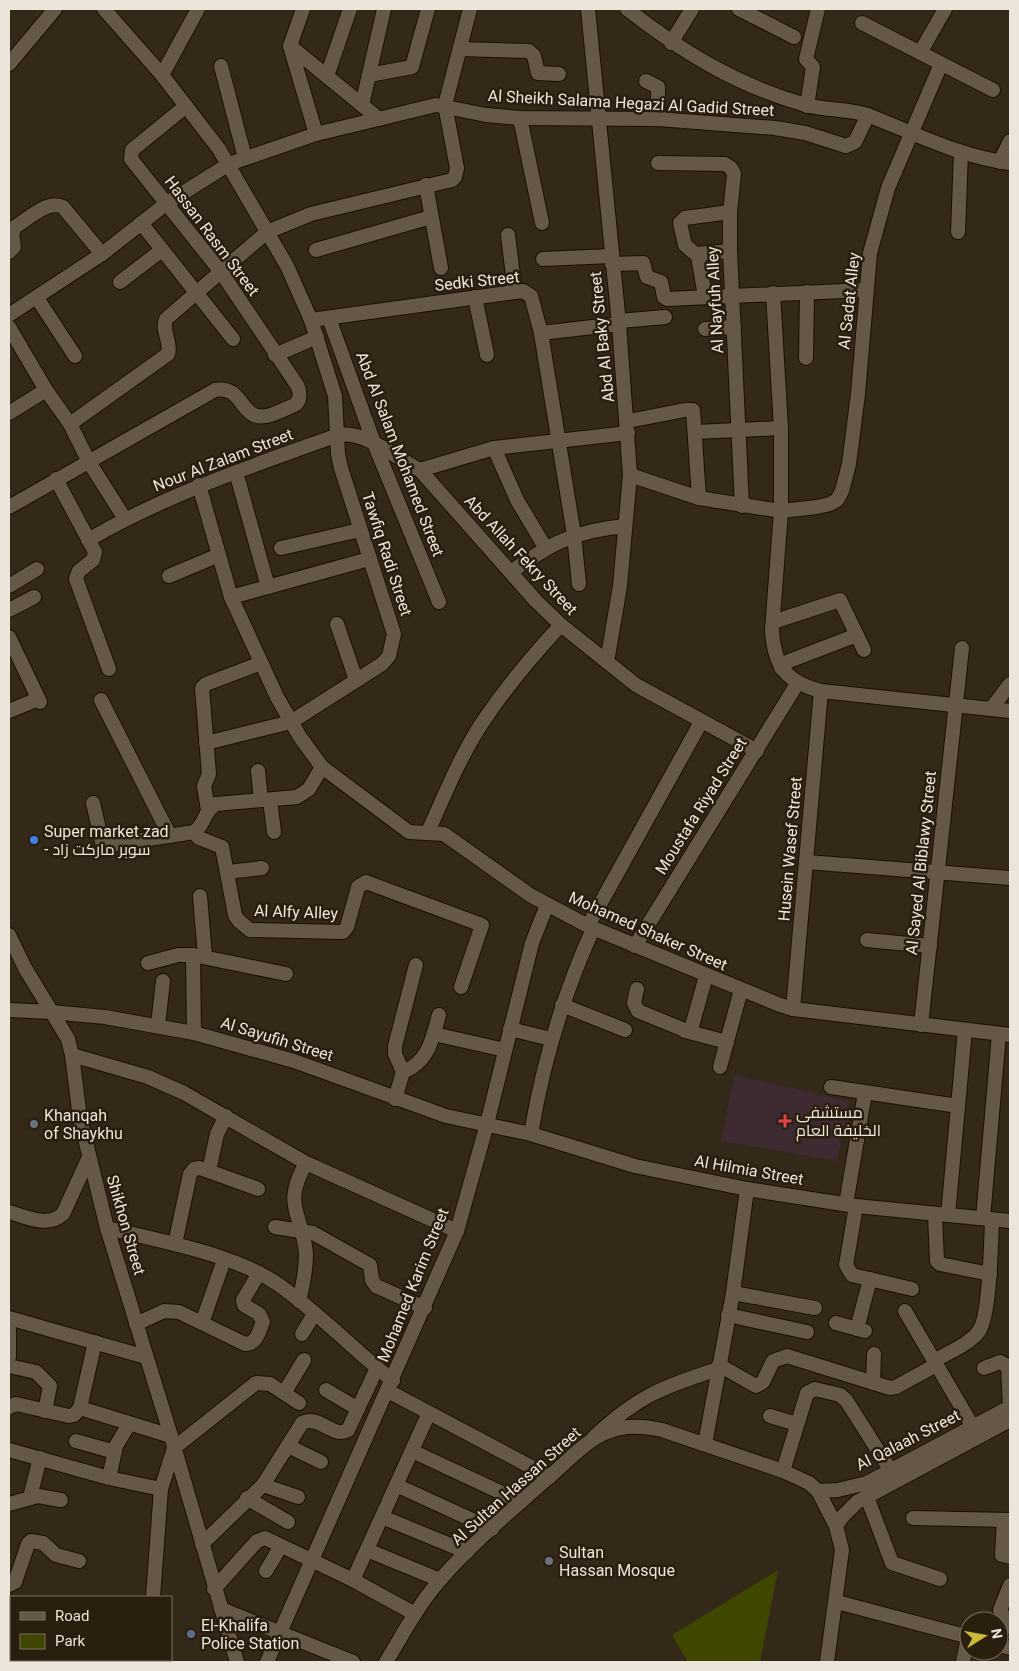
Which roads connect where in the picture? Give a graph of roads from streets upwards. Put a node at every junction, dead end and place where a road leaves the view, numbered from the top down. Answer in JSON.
{"nodes":[{"id":1,"x":55,"y":9,"type":"edge"},
{"id":2,"x":104,"y":9,"type":"edge"},
{"id":3,"x":198,"y":9,"type":"edge"},
{"id":4,"x":303,"y":9,"type":"edge"},
{"id":5,"x":350,"y":9,"type":"edge"},
{"id":6,"x":384,"y":9,"type":"edge"},
{"id":7,"x":428,"y":9,"type":"edge"},
{"id":8,"x":470,"y":9,"type":"edge"},
{"id":9,"x":588,"y":9,"type":"edge"},
{"id":10,"x":627,"y":9,"type":"edge"},
{"id":11,"x":692,"y":9,"type":"edge"},
{"id":12,"x":739,"y":9,"type":"edge"},
{"id":13,"x":818,"y":9,"type":"edge"},
{"id":14,"x":945,"y":9,"type":"edge"},
{"id":15,"x":862,"y":23,"type":"dead end"},
{"id":16,"x":794,"y":37,"type":"dead end"},
{"id":17,"x":670,"y":43,"type":"junction"},
{"id":18,"x":290,"y":46,"type":"junction"},
{"id":19,"x":461,"y":49,"type":"junction"},
{"id":20,"x":920,"y":53,"type":"junction"},
{"id":21,"x":9,"y":64,"type":"edge"},
{"id":22,"x":941,"y":64,"type":"junction"},
{"id":23,"x":221,"y":66,"type":"dead end"},
{"id":24,"x":162,"y":74,"type":"junction"},
{"id":25,"x":559,"y":74,"type":"dead end"},
{"id":26,"x":369,"y":75,"type":"junction"},
{"id":27,"x":327,"y":76,"type":"junction"},
{"id":28,"x":646,"y":81,"type":"dead end"},
{"id":29,"x":993,"y":90,"type":"dead end"},
{"id":30,"x":362,"y":105,"type":"junction"},
{"id":31,"x":445,"y":105,"type":"junction"},
{"id":32,"x":186,"y":106,"type":"junction"},
{"id":33,"x":807,"y":106,"type":"junction"},
{"id":34,"x":868,"y":115,"type":"junction"},
{"id":35,"x":520,"y":118,"type":"junction"},
{"id":36,"x":600,"y":118,"type":"junction"},
{"id":37,"x":379,"y":119,"type":"junction"},
{"id":38,"x":658,"y":119,"type":"junction"},
{"id":39,"x":911,"y":133,"type":"junction"},
{"id":40,"x":316,"y":134,"type":"junction"},
{"id":41,"x":1010,"y":141,"type":"edge"},
{"id":42,"x":961,"y":152,"type":"junction"},
{"id":43,"x":245,"y":158,"type":"junction"},
{"id":44,"x":1005,"y":162,"type":"edge"},
{"id":45,"x":658,"y":163,"type":"dead end"},
{"id":46,"x":229,"y":164,"type":"junction"},
{"id":47,"x":426,"y":186,"type":"junction"},
{"id":48,"x":167,"y":203,"type":"junction"},
{"id":49,"x":730,"y":212,"type":"junction"},
{"id":50,"x":431,"y":217,"type":"junction"},
{"id":51,"x":542,"y":222,"type":"dead end"},
{"id":52,"x":141,"y":223,"type":"junction"},
{"id":53,"x":267,"y":232,"type":"junction"},
{"id":54,"x":958,"y":232,"type":"dead end"},
{"id":55,"x":508,"y":235,"type":"dead end"},
{"id":56,"x":162,"y":250,"type":"junction"},
{"id":57,"x":316,"y":250,"type":"dead end"},
{"id":58,"x":730,"y":251,"type":"junction"},
{"id":59,"x":9,"y":252,"type":"edge"},
{"id":60,"x":102,"y":254,"type":"junction"},
{"id":61,"x":696,"y":254,"type":"junction"},
{"id":62,"x":543,"y":259,"type":"dead end"},
{"id":63,"x":612,"y":260,"type":"junction"},
{"id":64,"x":441,"y":268,"type":"dead end"},
{"id":65,"x":220,"y":272,"type":"junction"},
{"id":66,"x":120,"y":282,"type":"dead end"},
{"id":67,"x":866,"y":290,"type":"junction"},
{"id":68,"x":197,"y":292,"type":"junction"},
{"id":69,"x":515,"y":292,"type":"junction"},
{"id":70,"x":807,"y":292,"type":"junction"},
{"id":71,"x":773,"y":293,"type":"junction"},
{"id":72,"x":732,"y":294,"type":"junction"},
{"id":73,"x":705,"y":296,"type":"junction"},
{"id":74,"x":475,"y":297,"type":"junction"},
{"id":75,"x":37,"y":298,"type":"junction"},
{"id":76,"x":9,"y":299,"type":"edge"},
{"id":77,"x":10,"y":314,"type":"edge"},
{"id":78,"x":665,"y":317,"type":"dead end"},
{"id":79,"x":329,"y":318,"type":"junction"},
{"id":80,"x":311,"y":320,"type":"junction"},
{"id":81,"x":619,"y":323,"type":"junction"},
{"id":82,"x":9,"y":327,"type":"edge"},
{"id":83,"x":734,"y":327,"type":"junction"},
{"id":84,"x":706,"y":328,"type":"dead end"},
{"id":85,"x":540,"y":333,"type":"junction"},
{"id":86,"x":317,"y":337,"type":"junction"},
{"id":87,"x":233,"y":339,"type":"dead end"},
{"id":88,"x":487,"y":354,"type":"dead end"},
{"id":89,"x":275,"y":355,"type":"junction"},
{"id":90,"x":74,"y":356,"type":"dead end"},
{"id":91,"x":806,"y":358,"type":"dead end"},
{"id":92,"x":46,"y":390,"type":"junction"},
{"id":93,"x":9,"y":413,"type":"edge"},
{"id":94,"x":70,"y":424,"type":"junction"},
{"id":95,"x":628,"y":427,"type":"junction"},
{"id":96,"x":782,"y":428,"type":"junction"},
{"id":97,"x":739,"y":429,"type":"junction"},
{"id":98,"x":696,"y":432,"type":"junction"},
{"id":99,"x":338,"y":435,"type":"junction"},
{"id":100,"x":557,"y":440,"type":"junction"},
{"id":101,"x":374,"y":444,"type":"junction"},
{"id":102,"x":494,"y":448,"type":"junction"},
{"id":103,"x":89,"y":462,"type":"junction"},
{"id":104,"x":420,"y":470,"type":"junction"},
{"id":105,"x":236,"y":472,"type":"junction"},
{"id":106,"x":630,"y":475,"type":"junction"},
{"id":107,"x":56,"y":479,"type":"junction"},
{"id":108,"x":200,"y":485,"type":"junction"},
{"id":109,"x":699,"y":498,"type":"junction"},
{"id":110,"x":742,"y":506,"type":"junction"},
{"id":111,"x":9,"y":507,"type":"edge"},
{"id":112,"x":781,"y":511,"type":"junction"},
{"id":113,"x":125,"y":519,"type":"junction"},
{"id":114,"x":625,"y":526,"type":"junction"},
{"id":115,"x":360,"y":530,"type":"junction"},
{"id":116,"x":574,"y":536,"type":"junction"},
{"id":117,"x":88,"y":540,"type":"junction"},
{"id":118,"x":545,"y":547,"type":"junction"},
{"id":119,"x":281,"y":548,"type":"dead end"},
{"id":120,"x":219,"y":555,"type":"junction"},
{"id":121,"x":369,"y":559,"type":"junction"},
{"id":122,"x":37,"y":569,"type":"dead end"},
{"id":123,"x":511,"y":572,"type":"junction"},
{"id":124,"x":169,"y":576,"type":"dead end"},
{"id":125,"x":14,"y":583,"type":"edge"},
{"id":126,"x":579,"y":584,"type":"dead end"},
{"id":127,"x":268,"y":587,"type":"junction"},
{"id":128,"x":231,"y":596,"type":"junction"},
{"id":129,"x":34,"y":597,"type":"dead end"},
{"id":130,"x":440,"y":602,"type":"dead end"},
{"id":131,"x":9,"y":610,"type":"edge"},
{"id":132,"x":772,"y":622,"type":"junction"},
{"id":133,"x":337,"y":624,"type":"dead end"},
{"id":134,"x":561,"y":625,"type":"junction"},
{"id":135,"x":857,"y":635,"type":"junction"},
{"id":136,"x":9,"y":637,"type":"edge"},
{"id":137,"x":962,"y":648,"type":"dead end"},
{"id":138,"x":864,"y":650,"type":"dead end"},
{"id":139,"x":14,"y":660,"type":"edge"},
{"id":140,"x":607,"y":662,"type":"junction"},
{"id":141,"x":261,"y":663,"type":"junction"},
{"id":142,"x":781,"y":668,"type":"junction"},
{"id":143,"x":109,"y":669,"type":"dead end"},
{"id":144,"x":356,"y":680,"type":"junction"},
{"id":145,"x":797,"y":684,"type":"junction"},
{"id":146,"x":1010,"y":684,"type":"edge"},
{"id":147,"x":821,"y":691,"type":"junction"},
{"id":148,"x":101,"y":700,"type":"dead end"},
{"id":149,"x":954,"y":706,"type":"junction"},
{"id":150,"x":991,"y":709,"type":"junction"},
{"id":151,"x":9,"y":711,"type":"edge"},
{"id":152,"x":1010,"y":711,"type":"edge"},
{"id":153,"x":291,"y":722,"type":"junction"},
{"id":154,"x":701,"y":722,"type":"junction"},
{"id":155,"x":206,"y":743,"type":"junction"},
{"id":156,"x":757,"y":751,"type":"junction"},
{"id":157,"x":322,"y":767,"type":"junction"},
{"id":158,"x":258,"y":771,"type":"dead end"},
{"id":159,"x":265,"y":800,"type":"junction"},
{"id":160,"x":93,"y":803,"type":"dead end"},
{"id":161,"x":208,"y":810,"type":"junction"},
{"id":162,"x":194,"y":832,"type":"junction"},
{"id":163,"x":274,"y":832,"type":"dead end"},
{"id":164,"x":428,"y":832,"type":"junction"},
{"id":165,"x":170,"y":836,"type":"junction"},
{"id":166,"x":807,"y":862,"type":"junction"},
{"id":167,"x":262,"y":868,"type":"dead end"},
{"id":168,"x":228,"y":872,"type":"junction"},
{"id":169,"x":937,"y":872,"type":"junction"},
{"id":170,"x":1010,"y":878,"type":"edge"},
{"id":171,"x":200,"y":896,"type":"dead end"},
{"id":172,"x":547,"y":905,"type":"junction"},
{"id":173,"x":591,"y":928,"type":"junction"},
{"id":174,"x":9,"y":935,"type":"edge"},
{"id":175,"x":867,"y":940,"type":"dead end"},
{"id":176,"x":635,"y":946,"type":"junction"},
{"id":177,"x":930,"y":946,"type":"junction"},
{"id":178,"x":199,"y":956,"type":"junction"},
{"id":179,"x":148,"y":963,"type":"dead end"},
{"id":180,"x":416,"y":965,"type":"dead end"},
{"id":181,"x":286,"y":974,"type":"dead end"},
{"id":182,"x":706,"y":976,"type":"junction"},
{"id":183,"x":163,"y":981,"type":"dead end"},
{"id":184,"x":461,"y":987,"type":"dead end"},
{"id":185,"x":637,"y":989,"type":"dead end"},
{"id":186,"x":742,"y":990,"type":"junction"},
{"id":187,"x":562,"y":1005,"type":"junction"},
{"id":188,"x":793,"y":1009,"type":"junction"},
{"id":189,"x":9,"y":1010,"type":"edge"},
{"id":190,"x":52,"y":1012,"type":"junction"},
{"id":191,"x":440,"y":1015,"type":"dead end"},
{"id":192,"x":158,"y":1025,"type":"junction"},
{"id":193,"x":922,"y":1025,"type":"junction"},
{"id":194,"x":510,"y":1029,"type":"junction"},
{"id":195,"x":625,"y":1030,"type":"dead end"},
{"id":196,"x":965,"y":1030,"type":"junction"},
{"id":197,"x":685,"y":1031,"type":"junction"},
{"id":198,"x":194,"y":1033,"type":"junction"},
{"id":199,"x":434,"y":1034,"type":"junction"},
{"id":200,"x":1004,"y":1034,"type":"edge"},
{"id":201,"x":551,"y":1039,"type":"junction"},
{"id":202,"x":727,"y":1042,"type":"junction"},
{"id":203,"x":505,"y":1050,"type":"junction"},
{"id":204,"x":72,"y":1054,"type":"junction"},
{"id":205,"x":720,"y":1067,"type":"dead end"},
{"id":206,"x":403,"y":1072,"type":"junction"},
{"id":207,"x":831,"y":1087,"type":"dead end"},
{"id":208,"x":865,"y":1093,"type":"junction"},
{"id":209,"x":395,"y":1099,"type":"junction"},
{"id":210,"x":958,"y":1106,"type":"junction"},
{"id":211,"x":226,"y":1116,"type":"junction"},
{"id":212,"x":487,"y":1124,"type":"junction"},
{"id":213,"x":531,"y":1134,"type":"junction"},
{"id":214,"x":89,"y":1157,"type":"junction"},
{"id":215,"x":306,"y":1164,"type":"junction"},
{"id":216,"x":209,"y":1171,"type":"junction"},
{"id":217,"x":258,"y":1189,"type":"dead end"},
{"id":218,"x":747,"y":1189,"type":"junction"},
{"id":219,"x":851,"y":1205,"type":"junction"},
{"id":220,"x":942,"y":1214,"type":"junction"},
{"id":221,"x":9,"y":1216,"type":"edge"},
{"id":222,"x":987,"y":1219,"type":"junction"},
{"id":223,"x":1010,"y":1221,"type":"edge"},
{"id":224,"x":275,"y":1227,"type":"dead end"},
{"id":225,"x":107,"y":1228,"type":"junction"},
{"id":226,"x":301,"y":1229,"type":"junction"},
{"id":227,"x":456,"y":1232,"type":"junction"},
{"id":228,"x":175,"y":1244,"type":"junction"},
{"id":229,"x":224,"y":1260,"type":"junction"},
{"id":230,"x":259,"y":1274,"type":"junction"},
{"id":231,"x":990,"y":1274,"type":"junction"},
{"id":232,"x":870,"y":1279,"type":"junction"},
{"id":233,"x":912,"y":1288,"type":"dead end"},
{"id":234,"x":733,"y":1293,"type":"junction"},
{"id":235,"x":299,"y":1301,"type":"junction"},
{"id":236,"x":425,"y":1308,"type":"junction"},
{"id":237,"x":815,"y":1308,"type":"dead end"},
{"id":238,"x":905,"y":1311,"type":"dead end"},
{"id":239,"x":314,"y":1314,"type":"junction"},
{"id":240,"x":728,"y":1315,"type":"junction"},
{"id":241,"x":9,"y":1318,"type":"edge"},
{"id":242,"x":202,"y":1323,"type":"junction"},
{"id":243,"x":136,"y":1324,"type":"junction"},
{"id":244,"x":836,"y":1324,"type":"dead end"},
{"id":245,"x":9,"y":1329,"type":"edge"},
{"id":246,"x":807,"y":1332,"type":"dead end"},
{"id":247,"x":302,"y":1334,"type":"dead end"},
{"id":248,"x":95,"y":1342,"type":"junction"},
{"id":249,"x":874,"y":1354,"type":"dead end"},
{"id":250,"x":9,"y":1357,"type":"edge"},
{"id":251,"x":146,"y":1357,"type":"junction"},
{"id":252,"x":304,"y":1360,"type":"dead end"},
{"id":253,"x":935,"y":1363,"type":"junction"},
{"id":254,"x":9,"y":1366,"type":"edge"},
{"id":255,"x":719,"y":1367,"type":"junction"},
{"id":256,"x":377,"y":1368,"type":"junction"},
{"id":257,"x":984,"y":1368,"type":"dead end"},
{"id":258,"x":873,"y":1383,"type":"junction"},
{"id":259,"x":390,"y":1386,"type":"junction"},
{"id":260,"x":326,"y":1390,"type":"dead end"},
{"id":261,"x":284,"y":1393,"type":"junction"},
{"id":262,"x":299,"y":1403,"type":"dead end"},
{"id":263,"x":9,"y":1407,"type":"edge"},
{"id":264,"x":80,"y":1408,"type":"junction"},
{"id":265,"x":358,"y":1409,"type":"junction"},
{"id":266,"x":45,"y":1411,"type":"junction"},
{"id":267,"x":1010,"y":1411,"type":"edge"},
{"id":268,"x":428,"y":1415,"type":"junction"},
{"id":269,"x":770,"y":1416,"type":"dead end"},
{"id":270,"x":130,"y":1424,"type":"junction"},
{"id":271,"x":797,"y":1424,"type":"junction"},
{"id":272,"x":973,"y":1427,"type":"junction"},
{"id":273,"x":76,"y":1440,"type":"dead end"},
{"id":274,"x":172,"y":1442,"type":"junction"},
{"id":275,"x":589,"y":1442,"type":"junction"},
{"id":276,"x":705,"y":1444,"type":"junction"},
{"id":277,"x":288,"y":1446,"type":"junction"},
{"id":278,"x":9,"y":1450,"type":"edge"},
{"id":279,"x":412,"y":1451,"type":"junction"},
{"id":280,"x":115,"y":1452,"type":"junction"},
{"id":281,"x":40,"y":1458,"type":"junction"},
{"id":282,"x":321,"y":1462,"type":"dead end"},
{"id":283,"x":783,"y":1471,"type":"junction"},
{"id":284,"x":891,"y":1471,"type":"junction"},
{"id":285,"x":550,"y":1477,"type":"junction"},
{"id":286,"x":109,"y":1478,"type":"junction"},
{"id":287,"x":263,"y":1485,"type":"junction"},
{"id":288,"x":396,"y":1485,"type":"junction"},
{"id":289,"x":161,"y":1489,"type":"junction"},
{"id":290,"x":818,"y":1491,"type":"junction"},
{"id":291,"x":30,"y":1497,"type":"junction"},
{"id":292,"x":298,"y":1497,"type":"dead end"},
{"id":293,"x":867,"y":1497,"type":"junction"},
{"id":294,"x":247,"y":1498,"type":"junction"},
{"id":295,"x":62,"y":1500,"type":"dead end"},
{"id":296,"x":521,"y":1502,"type":"junction"},
{"id":297,"x":9,"y":1504,"type":"edge"},
{"id":298,"x":382,"y":1516,"type":"junction"},
{"id":299,"x":913,"y":1518,"type":"dead end"},
{"id":300,"x":1007,"y":1520,"type":"edge"},
{"id":301,"x":288,"y":1522,"type":"dead end"},
{"id":302,"x":836,"y":1526,"type":"junction"},
{"id":303,"x":492,"y":1529,"type":"junction"},
{"id":304,"x":202,"y":1544,"type":"junction"},
{"id":305,"x":281,"y":1546,"type":"junction"},
{"id":306,"x":366,"y":1550,"type":"junction"},
{"id":307,"x":467,"y":1552,"type":"junction"},
{"id":308,"x":1010,"y":1557,"type":"edge"},
{"id":309,"x":312,"y":1560,"type":"junction"},
{"id":310,"x":79,"y":1561,"type":"dead end"},
{"id":311,"x":266,"y":1571,"type":"dead end"},
{"id":312,"x":940,"y":1579,"type":"dead end"},
{"id":313,"x":353,"y":1580,"type":"junction"},
{"id":314,"x":440,"y":1580,"type":"junction"},
{"id":315,"x":9,"y":1585,"type":"edge"},
{"id":316,"x":1010,"y":1585,"type":"edge"},
{"id":317,"x":214,"y":1589,"type":"junction"},
{"id":318,"x":153,"y":1596,"type":"edge"},
{"id":319,"x":837,"y":1602,"type":"junction"},
{"id":320,"x":221,"y":1609,"type":"junction"},
{"id":321,"x":415,"y":1614,"type":"junction"},
{"id":322,"x":1010,"y":1622,"type":"edge"},
{"id":323,"x":279,"y":1632,"type":"junction"},
{"id":324,"x":959,"y":1634,"type":"edge"},
{"id":325,"x":236,"y":1662,"type":"edge"},
{"id":326,"x":267,"y":1662,"type":"edge"},
{"id":327,"x":353,"y":1662,"type":"edge"},
{"id":328,"x":386,"y":1662,"type":"edge"},
{"id":329,"x":827,"y":1662,"type":"edge"}],
"edges":[{"from":1,"to":21,"type":"street"},
{"from":2,"to":24,"type":"street","name":"Tawfiq Radi Street"},
{"from":3,"to":24,"type":"street"},
{"from":4,"to":18,"type":"street"},
{"from":5,"to":27,"type":"street"},
{"from":6,"to":26,"type":"street"},
{"from":7,"to":26,"type":"street"},
{"from":8,"to":19,"type":"street"},
{"from":9,"to":36,"type":"street","name":"Abd Al Baky Street"},
{"from":10,"to":17,"type":"street"},
{"from":11,"to":17,"type":"street"},
{"from":12,"to":16,"type":"street"},
{"from":13,"to":33,"type":"street"},
{"from":14,"to":20,"type":"street"},
{"from":15,"to":20,"type":"street"},
{"from":17,"to":33,"type":"street"},
{"from":18,"to":27,"type":"street"},
{"from":18,"to":40,"type":"street"},
{"from":19,"to":25,"type":"street"},
{"from":19,"to":31,"type":"street"},
{"from":20,"to":22,"type":"street"},
{"from":22,"to":29,"type":"street"},
{"from":22,"to":39,"type":"street","name":"Al Sadat Alley"},
{"from":23,"to":43,"type":"street"},
{"from":24,"to":32,"type":"street","name":"Tawfiq Radi Street"},
{"from":26,"to":30,"type":"street"},
{"from":27,"to":30,"type":"street"},
{"from":28,"to":38,"type":"street"},
{"from":30,"to":37,"type":"street"},
{"from":31,"to":35,"type":"street","name":"Al Sheikh Salama Hegazi Al Gadid Street"},
{"from":31,"to":37,"type":"street","name":"Al Sheikh Salama Hegazi Al Gadid Street"},
{"from":31,"to":47,"type":"street"},
{"from":32,"to":46,"type":"street","name":"Tawfiq Radi Street"},
{"from":32,"to":48,"type":"street","name":"Hassan Rasm Street"},
{"from":33,"to":34,"type":"street"},
{"from":34,"to":38,"type":"street","name":"Al Sheikh Salama Hegazi Al Gadid Street"},
{"from":34,"to":39,"type":"street"},
{"from":35,"to":36,"type":"street","name":"Al Sheikh Salama Hegazi Al Gadid Street"},
{"from":35,"to":51,"type":"street"},
{"from":36,"to":38,"type":"street","name":"Al Sheikh Salama Hegazi Al Gadid Street"},
{"from":36,"to":63,"type":"street","name":"Abd Al Baky Street"},
{"from":37,"to":40,"type":"street","name":"Al Sheikh Salama Hegazi Al Gadid Street"},
{"from":39,"to":42,"type":"street"},
{"from":39,"to":67,"type":"street","name":"Al Sadat Alley"},
{"from":40,"to":43,"type":"street","name":"Al Sheikh Salama Hegazi Al Gadid Street"},
{"from":41,"to":44,"type":"street"},
{"from":42,"to":44,"type":"street"},
{"from":42,"to":54,"type":"street"},
{"from":43,"to":46,"type":"street","name":"Al Sheikh Salama Hegazi Al Gadid Street"},
{"from":45,"to":49,"type":"street","name":"Al Nayfuh Alley"},
{"from":46,"to":48,"type":"street","name":"Al Sheikh Salama Hegazi Al Gadid Street"},
{"from":46,"to":53,"type":"street","name":"Tawfiq Radi Street"},
{"from":47,"to":50,"type":"street"},
{"from":47,"to":53,"type":"street"},
{"from":48,"to":52,"type":"street","name":"Al Sheikh Salama Hegazi Al Gadid Street"},
{"from":48,"to":65,"type":"street","name":"Hassan Rasm Street"},
{"from":49,"to":58,"type":"street","name":"Al Nayfuh Alley"},
{"from":49,"to":61,"type":"street"},
{"from":50,"to":57,"type":"street"},
{"from":50,"to":64,"type":"street"},
{"from":52,"to":56,"type":"street"},
{"from":52,"to":60,"type":"street","name":"Al Sheikh Salama Hegazi Al Gadid Street"},
{"from":53,"to":65,"type":"street"},
{"from":53,"to":80,"type":"street","name":"Tawfiq Radi Street"},
{"from":55,"to":69,"type":"street"},
{"from":56,"to":66,"type":"street"},
{"from":56,"to":68,"type":"street"},
{"from":58,"to":61,"type":"street"},
{"from":58,"to":72,"type":"street","name":"Al Nayfuh Alley"},
{"from":59,"to":60,"type":"street"},
{"from":60,"to":75,"type":"street","name":"Al Sheikh Salama Hegazi Al Gadid Street"},
{"from":61,"to":73,"type":"street"},
{"from":62,"to":63,"type":"street"},
{"from":63,"to":73,"type":"street"},
{"from":63,"to":81,"type":"street","name":"Abd Al Baky Street"},
{"from":65,"to":68,"type":"street"},
{"from":65,"to":89,"type":"street","name":"Hassan Rasm Street"},
{"from":67,"to":70,"type":"street"},
{"from":67,"to":112,"type":"street","name":"Al Sadat Alley"},
{"from":68,"to":87,"type":"street"},
{"from":68,"to":94,"type":"street"},
{"from":69,"to":74,"type":"street","name":"Sedki Street"},
{"from":69,"to":85,"type":"street","name":"Sedki Street"},
{"from":70,"to":71,"type":"street"},
{"from":70,"to":91,"type":"street"},
{"from":71,"to":72,"type":"street"},
{"from":71,"to":96,"type":"street"},
{"from":72,"to":73,"type":"street"},
{"from":72,"to":83,"type":"street","name":"Al Nayfuh Alley"},
{"from":74,"to":79,"type":"street","name":"Sedki Street"},
{"from":74,"to":88,"type":"street"},
{"from":75,"to":77,"type":"street","name":"Al Sheikh Salama Hegazi Al Gadid Street"},
{"from":75,"to":90,"type":"street"},
{"from":76,"to":77,"type":"street"},
{"from":78,"to":81,"type":"street"},
{"from":79,"to":80,"type":"street","name":"Sedki Street"},
{"from":79,"to":101,"type":"street","name":"Abd Al Salam Mohamed Street"},
{"from":80,"to":86,"type":"street","name":"Tawfiq Radi Street"},
{"from":81,"to":85,"type":"street"},
{"from":81,"to":95,"type":"street","name":"Abd Al Baky Street"},
{"from":82,"to":92,"type":"street"},
{"from":83,"to":84,"type":"street"},
{"from":83,"to":97,"type":"street","name":"Al Nayfuh Alley"},
{"from":85,"to":100,"type":"street","name":"Sedki Street"},
{"from":86,"to":89,"type":"street"},
{"from":86,"to":99,"type":"street","name":"Tawfiq Radi Street"},
{"from":89,"to":103,"type":"street","name":"Hassan Rasm Street"},
{"from":92,"to":93,"type":"street"},
{"from":92,"to":94,"type":"street"},
{"from":94,"to":103,"type":"street"},
{"from":95,"to":98,"type":"street"},
{"from":95,"to":100,"type":"street"},
{"from":95,"to":106,"type":"street","name":"Abd Al Baky Street"},
{"from":96,"to":97,"type":"street"},
{"from":96,"to":112,"type":"street"},
{"from":97,"to":98,"type":"street"},
{"from":97,"to":110,"type":"street","name":"Al Nayfuh Alley"},
{"from":98,"to":109,"type":"street"},
{"from":99,"to":101,"type":"street","name":"Nour Al Zalam Street"},
{"from":99,"to":105,"type":"street","name":"Nour Al Zalam Street"},
{"from":99,"to":115,"type":"street","name":"Tawfiq Radi Street"},
{"from":100,"to":102,"type":"street"},
{"from":100,"to":116,"type":"street","name":"Sedki Street"},
{"from":101,"to":104,"type":"street","name":"Nour Al Zalam Street"},
{"from":101,"to":130,"type":"street","name":"Abd Al Salam Mohamed Street"},
{"from":102,"to":104,"type":"street"},
{"from":102,"to":118,"type":"street"},
{"from":103,"to":107,"type":"street"},
{"from":103,"to":113,"type":"street"},
{"from":104,"to":123,"type":"street","name":"Abd Allah Fekry Street"},
{"from":105,"to":108,"type":"street","name":"Nour Al Zalam Street"},
{"from":105,"to":127,"type":"street"},
{"from":106,"to":109,"type":"street","name":"Al Sadat Alley"},
{"from":106,"to":114,"type":"street","name":"Abd Al Baky Street"},
{"from":107,"to":111,"type":"street"},
{"from":107,"to":117,"type":"street"},
{"from":108,"to":113,"type":"street","name":"Nour Al Zalam Street"},
{"from":108,"to":120,"type":"street","name":"Mohamed Shaker Street"},
{"from":109,"to":110,"type":"street","name":"Al Sadat Alley"},
{"from":110,"to":112,"type":"street","name":"Al Sadat Alley"},
{"from":112,"to":132,"type":"street"},
{"from":113,"to":117,"type":"street","name":"Nour Al Zalam Street"},
{"from":114,"to":116,"type":"street"},
{"from":114,"to":140,"type":"street","name":"Abd Al Baky Street"},
{"from":115,"to":119,"type":"street"},
{"from":115,"to":121,"type":"street","name":"Tawfiq Radi Street"},
{"from":116,"to":118,"type":"street"},
{"from":116,"to":126,"type":"street","name":"Sedki Street"},
{"from":117,"to":143,"type":"street"},
{"from":118,"to":123,"type":"street"},
{"from":120,"to":124,"type":"street"},
{"from":120,"to":128,"type":"street","name":"Mohamed Shaker Street"},
{"from":121,"to":127,"type":"street"},
{"from":121,"to":144,"type":"street","name":"Tawfiq Radi Street"},
{"from":122,"to":125,"type":"street"},
{"from":123,"to":134,"type":"street","name":"Abd Allah Fekry Street"},
{"from":127,"to":128,"type":"street"},
{"from":128,"to":141,"type":"street","name":"Mohamed Shaker Street"},
{"from":129,"to":131,"type":"street"},
{"from":132,"to":135,"type":"street"},
{"from":132,"to":142,"type":"street"},
{"from":133,"to":144,"type":"street"},
{"from":134,"to":140,"type":"street","name":"Abd Allah Fekry Street"},
{"from":134,"to":164,"type":"street"},
{"from":135,"to":138,"type":"street"},
{"from":135,"to":142,"type":"street"},
{"from":136,"to":139,"type":"street"},
{"from":137,"to":149,"type":"street","name":"Al Sayed Al Biblawy Street"},
{"from":139,"to":151,"type":"street"},
{"from":140,"to":154,"type":"street","name":"Abd Allah Fekry Street"},
{"from":141,"to":153,"type":"street","name":"Mohamed Shaker Street"},
{"from":141,"to":155,"type":"street"},
{"from":142,"to":145,"type":"street"},
{"from":144,"to":153,"type":"street","name":"Tawfiq Radi Street"},
{"from":145,"to":147,"type":"street"},
{"from":145,"to":156,"type":"street","name":"Moustafa Riyad Street"},
{"from":146,"to":150,"type":"street"},
{"from":147,"to":149,"type":"street"},
{"from":147,"to":166,"type":"street","name":"Husein Wasef Street"},
{"from":148,"to":165,"type":"street"},
{"from":149,"to":150,"type":"street"},
{"from":149,"to":169,"type":"street","name":"Al Sayed Al Biblawy Street"},
{"from":150,"to":152,"type":"street"},
{"from":153,"to":155,"type":"street","name":"Tawfiq Radi Street"},
{"from":153,"to":157,"type":"street","name":"Mohamed Shaker Street"},
{"from":154,"to":156,"type":"street","name":"Abd Allah Fekry Street"},
{"from":154,"to":173,"type":"street"},
{"from":155,"to":161,"type":"street"},
{"from":156,"to":176,"type":"street","name":"Moustafa Riyad Street"},
{"from":157,"to":159,"type":"street"},
{"from":157,"to":164,"type":"street","name":"Mohamed Shaker Street"},
{"from":158,"to":159,"type":"street"},
{"from":159,"to":161,"type":"street"},
{"from":159,"to":163,"type":"street"},
{"from":160,"to":165,"type":"street"},
{"from":161,"to":162,"type":"street"},
{"from":162,"to":165,"type":"street"},
{"from":162,"to":168,"type":"street","name":"Al Alfy Alley"},
{"from":164,"to":172,"type":"street","name":"Mohamed Shaker Street"},
{"from":166,"to":169,"type":"street"},
{"from":166,"to":188,"type":"street","name":"Husein Wasef Street"},
{"from":167,"to":168,"type":"street"},
{"from":168,"to":184,"type":"street","name":"Al Alfy Alley"},
{"from":169,"to":170,"type":"street"},
{"from":169,"to":177,"type":"street","name":"Al Sayed Al Biblawy Street"},
{"from":171,"to":178,"type":"street"},
{"from":172,"to":173,"type":"street","name":"Mohamed Shaker Street"},
{"from":172,"to":194,"type":"street","name":"Mohamed Karim Street"},
{"from":173,"to":176,"type":"street","name":"Mohamed Shaker Street"},
{"from":173,"to":187,"type":"street"},
{"from":174,"to":190,"type":"street","name":"Shikhon Street"},
{"from":175,"to":177,"type":"street"},
{"from":176,"to":182,"type":"street","name":"Mohamed Shaker Street"},
{"from":177,"to":193,"type":"street","name":"Al Sayed Al Biblawy Street"},
{"from":178,"to":179,"type":"street"},
{"from":178,"to":181,"type":"street"},
{"from":178,"to":198,"type":"street"},
{"from":180,"to":206,"type":"street"},
{"from":182,"to":186,"type":"street","name":"Mohamed Shaker Street"},
{"from":182,"to":197,"type":"street"},
{"from":183,"to":192,"type":"street"},
{"from":185,"to":197,"type":"street"},
{"from":186,"to":188,"type":"street","name":"Mohamed Shaker Street"},
{"from":186,"to":202,"type":"street"},
{"from":187,"to":195,"type":"street"},
{"from":187,"to":201,"type":"street"},
{"from":188,"to":193,"type":"street","name":"Mohamed Shaker Street"},
{"from":189,"to":190,"type":"street","name":"Al Sayufih Street"},
{"from":190,"to":192,"type":"street","name":"Al Sayufih Street"},
{"from":190,"to":204,"type":"street","name":"Shikhon Street"},
{"from":191,"to":199,"type":"street"},
{"from":192,"to":198,"type":"street","name":"Al Sayufih Street"},
{"from":193,"to":196,"type":"street","name":"Mohamed Shaker Street"},
{"from":194,"to":201,"type":"street"},
{"from":194,"to":203,"type":"street","name":"Mohamed Karim Street"},
{"from":196,"to":200,"type":"street","name":"Mohamed Shaker Street"},
{"from":196,"to":210,"type":"street"},
{"from":197,"to":202,"type":"street"},
{"from":198,"to":209,"type":"street","name":"Al Sayufih Street"},
{"from":199,"to":203,"type":"street"},
{"from":199,"to":206,"type":"street"},
{"from":200,"to":222,"type":"street"},
{"from":201,"to":213,"type":"street"},
{"from":202,"to":205,"type":"street"},
{"from":203,"to":212,"type":"street","name":"Mohamed Karim Street"},
{"from":204,"to":211,"type":"street"},
{"from":204,"to":214,"type":"street","name":"Shikhon Street"},
{"from":206,"to":209,"type":"street"},
{"from":207,"to":208,"type":"street"},
{"from":208,"to":210,"type":"street"},
{"from":208,"to":219,"type":"street"},
{"from":209,"to":212,"type":"street","name":"Al Sayufih Street"},
{"from":210,"to":220,"type":"street"},
{"from":211,"to":215,"type":"street"},
{"from":211,"to":216,"type":"street"},
{"from":212,"to":213,"type":"street","name":"Al Hilmia Street"},
{"from":212,"to":227,"type":"street","name":"Mohamed Karim Street"},
{"from":213,"to":218,"type":"street","name":"Al Hilmia Street"},
{"from":214,"to":221,"type":"street"},
{"from":214,"to":225,"type":"street","name":"Shikhon Street"},
{"from":215,"to":226,"type":"street"},
{"from":215,"to":227,"type":"street"},
{"from":216,"to":217,"type":"street"},
{"from":216,"to":228,"type":"street"},
{"from":218,"to":219,"type":"street","name":"Al Hilmia Street"},
{"from":218,"to":234,"type":"street"},
{"from":219,"to":220,"type":"street","name":"Al Hilmia Street"},
{"from":219,"to":232,"type":"street"},
{"from":220,"to":222,"type":"street","name":"Al Hilmia Street"},
{"from":220,"to":231,"type":"street"},
{"from":222,"to":223,"type":"street","name":"Al Hilmia Street"},
{"from":222,"to":231,"type":"street"},
{"from":224,"to":226,"type":"street"},
{"from":225,"to":228,"type":"street"},
{"from":225,"to":243,"type":"street","name":"Shikhon Street"},
{"from":226,"to":235,"type":"street"},
{"from":226,"to":236,"type":"street"},
{"from":227,"to":236,"type":"street","name":"Mohamed Karim Street"},
{"from":228,"to":229,"type":"street"},
{"from":229,"to":230,"type":"street"},
{"from":229,"to":242,"type":"street"},
{"from":230,"to":235,"type":"street"},
{"from":230,"to":242,"type":"street"},
{"from":231,"to":253,"type":"street"},
{"from":232,"to":233,"type":"street"},
{"from":232,"to":244,"type":"street"},
{"from":234,"to":237,"type":"street"},
{"from":234,"to":240,"type":"street"},
{"from":235,"to":239,"type":"street"},
{"from":236,"to":259,"type":"street","name":"Mohamed Karim Street"},
{"from":238,"to":253,"type":"street"},
{"from":239,"to":247,"type":"street"},
{"from":239,"to":256,"type":"street"},
{"from":240,"to":246,"type":"street"},
{"from":240,"to":255,"type":"street"},
{"from":241,"to":248,"type":"street"},
{"from":242,"to":243,"type":"street"},
{"from":243,"to":251,"type":"street","name":"Shikhon Street"},
{"from":245,"to":250,"type":"street"},
{"from":248,"to":251,"type":"street"},
{"from":248,"to":264,"type":"street"},
{"from":249,"to":258,"type":"street"},
{"from":251,"to":274,"type":"street","name":"Shikhon Street"},
{"from":252,"to":261,"type":"street"},
{"from":253,"to":258,"type":"street"},
{"from":253,"to":272,"type":"street"},
{"from":254,"to":266,"type":"street"},
{"from":255,"to":258,"type":"street"},
{"from":255,"to":275,"type":"street"},
{"from":255,"to":276,"type":"street"},
{"from":256,"to":259,"type":"street"},
{"from":256,"to":265,"type":"street"},
{"from":257,"to":267,"type":"street"},
{"from":259,"to":268,"type":"street"},
{"from":259,"to":309,"type":"street","name":"Mohamed Karim Street"},
{"from":260,"to":265,"type":"street"},
{"from":261,"to":262,"type":"street"},
{"from":261,"to":274,"type":"street"},
{"from":263,"to":266,"type":"street"},
{"from":264,"to":266,"type":"street"},
{"from":264,"to":270,"type":"street"},
{"from":265,"to":277,"type":"street"},
{"from":267,"to":272,"type":"street","name":"Al Qalaah Street"},
{"from":267,"to":293,"type":"street","name":"Al Qalaah Street"},
{"from":268,"to":279,"type":"street"},
{"from":268,"to":285,"type":"street"},
{"from":269,"to":271,"type":"street"},
{"from":270,"to":274,"type":"street"},
{"from":270,"to":280,"type":"street"},
{"from":271,"to":283,"type":"street"},
{"from":271,"to":284,"type":"street"},
{"from":272,"to":284,"type":"street","name":"Al Qalaah Street"},
{"from":273,"to":280,"type":"street"},
{"from":274,"to":289,"type":"street"},
{"from":274,"to":304,"type":"street","name":"Shikhon Street"},
{"from":275,"to":276,"type":"street","name":"Al Sultan Hassan Street"},
{"from":275,"to":285,"type":"street","name":"Al Sultan Hassan Street"},
{"from":276,"to":283,"type":"street","name":"Al Sultan Hassan Street"},
{"from":277,"to":282,"type":"street"},
{"from":277,"to":287,"type":"street"},
{"from":278,"to":281,"type":"street"},
{"from":279,"to":288,"type":"street"},
{"from":279,"to":296,"type":"street"},
{"from":280,"to":286,"type":"street"},
{"from":281,"to":286,"type":"street"},
{"from":281,"to":291,"type":"street"},
{"from":283,"to":290,"type":"street","name":"Al Sultan Hassan Street"},
{"from":284,"to":290,"type":"street","name":"Al Qalaah Street"},
{"from":285,"to":296,"type":"street","name":"Al Sultan Hassan Street"},
{"from":286,"to":289,"type":"street"},
{"from":287,"to":292,"type":"street"},
{"from":287,"to":294,"type":"street"},
{"from":288,"to":298,"type":"street"},
{"from":288,"to":303,"type":"street"},
{"from":289,"to":318,"type":"street"},
{"from":290,"to":302,"type":"street","name":"Al Sultan Hassan Street"},
{"from":291,"to":295,"type":"street"},
{"from":291,"to":297,"type":"street"},
{"from":293,"to":302,"type":"street","name":"Al Qalaah Street"},
{"from":293,"to":312,"type":"street"},
{"from":294,"to":301,"type":"street"},
{"from":294,"to":304,"type":"street"},
{"from":296,"to":303,"type":"street","name":"Al Sultan Hassan Street"},
{"from":298,"to":306,"type":"street"},
{"from":298,"to":307,"type":"street"},
{"from":299,"to":300,"type":"street"},
{"from":300,"to":308,"type":"street"},
{"from":302,"to":319,"type":"street","name":"Al Sultan Hassan Street"},
{"from":303,"to":307,"type":"street","name":"Al Sultan Hassan Street"},
{"from":304,"to":317,"type":"street","name":"Shikhon Street"},
{"from":305,"to":309,"type":"street"},
{"from":305,"to":311,"type":"street"},
{"from":305,"to":317,"type":"street"},
{"from":306,"to":313,"type":"street"},
{"from":306,"to":314,"type":"street"},
{"from":307,"to":314,"type":"street","name":"Al Sultan Hassan Street"},
{"from":309,"to":313,"type":"street"},
{"from":309,"to":323,"type":"street","name":"Mohamed Karim Street"},
{"from":310,"to":315,"type":"street"},
{"from":313,"to":321,"type":"street"},
{"from":314,"to":321,"type":"street","name":"Al Sultan Hassan Street"},
{"from":316,"to":322,"type":"street"},
{"from":317,"to":320,"type":"street","name":"Shikhon Street"},
{"from":319,"to":324,"type":"street"},
{"from":319,"to":329,"type":"street","name":"Al Sultan Hassan Street"},
{"from":320,"to":323,"type":"street"},
{"from":320,"to":325,"type":"street","name":"Shikhon Street"},
{"from":321,"to":328,"type":"street","name":"Al Sultan Hassan Street"},
{"from":323,"to":326,"type":"street","name":"Mohamed Karim Street"},
{"from":323,"to":327,"type":"street"}]}
